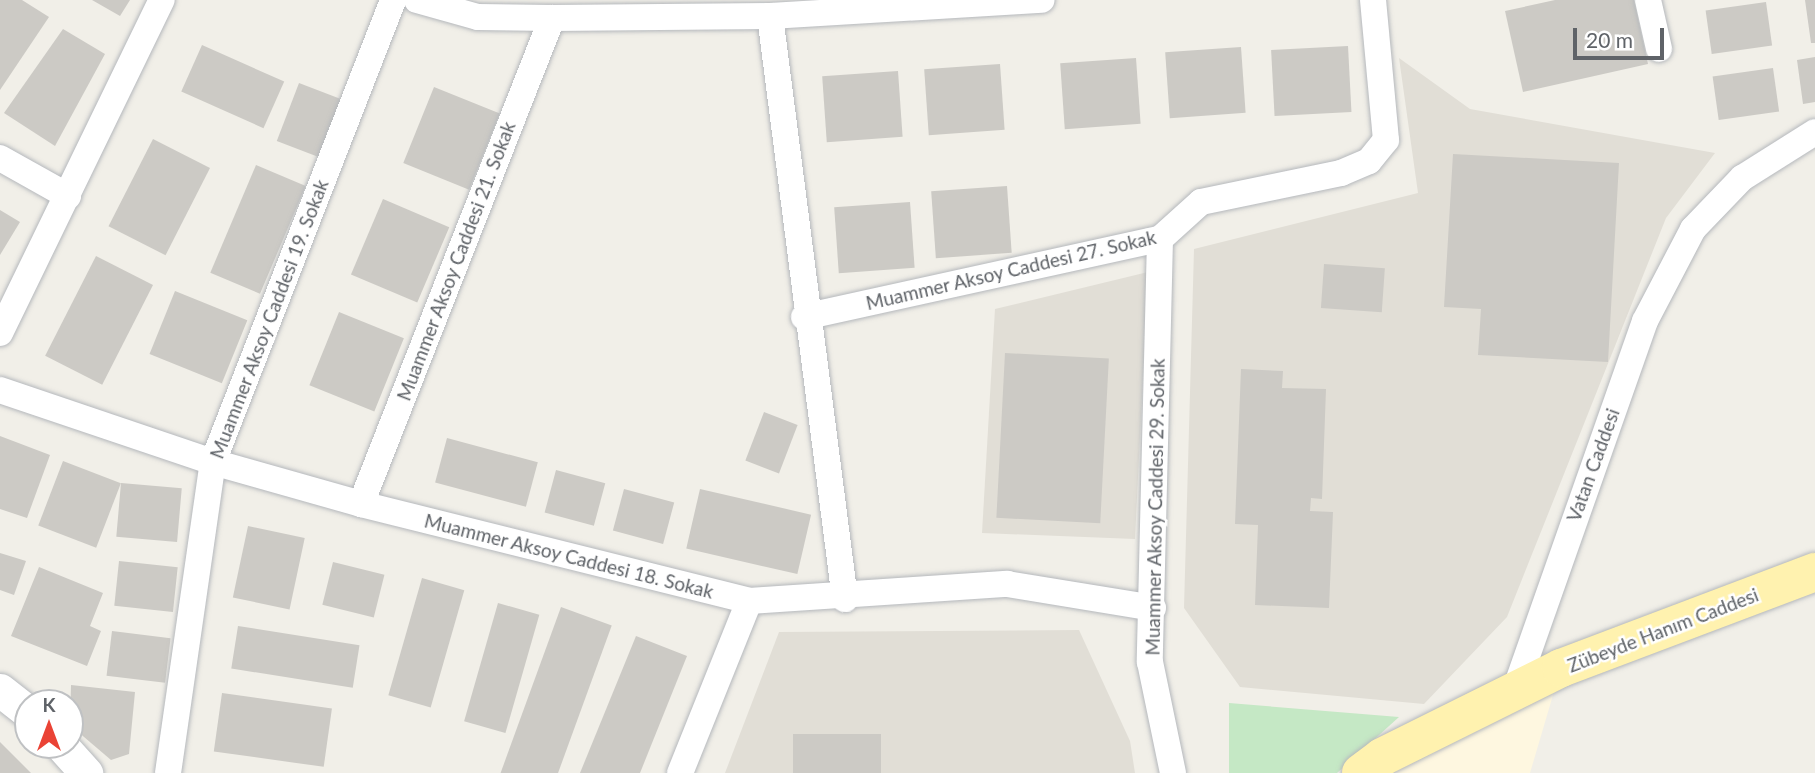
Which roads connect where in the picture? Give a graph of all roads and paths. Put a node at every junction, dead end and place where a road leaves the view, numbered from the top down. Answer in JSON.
{"nodes":[{"id":1,"x":162,"y":0,"type":"edge"},
{"id":2,"x":393,"y":0,"type":"edge"},
{"id":3,"x":417,"y":0,"type":"edge"},
{"id":4,"x":1042,"y":0,"type":"edge"},
{"id":5,"x":1373,"y":0,"type":"edge"},
{"id":6,"x":1648,"y":0,"type":"edge"},
{"id":7,"x":850,"y":6,"type":"edge"},
{"id":8,"x":701,"y":9,"type":"edge"},
{"id":9,"x":770,"y":16,"type":"junction"},
{"id":10,"x":552,"y":19,"type":"junction"},
{"id":11,"x":1659,"y":49,"type":"dead end"},
{"id":12,"x":1815,"y":132,"type":"edge"},
{"id":13,"x":0,"y":158,"type":"edge"},
{"id":14,"x":68,"y":196,"type":"junction"},
{"id":15,"x":1160,"y":239,"type":"junction"},
{"id":16,"x":804,"y":317,"type":"junction"},
{"id":17,"x":0,"y":333,"type":"edge"},
{"id":18,"x":0,"y":390,"type":"edge"},
{"id":19,"x":213,"y":462,"type":"junction"},
{"id":20,"x":361,"y":504,"type":"junction"},
{"id":21,"x":1815,"y":572,"type":"edge"},
{"id":22,"x":845,"y":599,"type":"junction"},
{"id":23,"x":749,"y":601,"type":"junction"},
{"id":24,"x":1153,"y":608,"type":"junction"},
{"id":25,"x":0,"y":690,"type":"edge"},
{"id":26,"x":1514,"y":694,"type":"junction"},
{"id":27,"x":14,"y":701,"type":"edge"},
{"id":28,"x":74,"y":759,"type":"edge"},
{"id":29,"x":86,"y":773,"type":"edge"},
{"id":30,"x":169,"y":773,"type":"edge"},
{"id":31,"x":680,"y":773,"type":"edge"},
{"id":32,"x":1173,"y":773,"type":"edge"},
{"id":33,"x":1361,"y":773,"type":"edge"}],
"edges":[{"from":1,"to":14,"type":"street"},
{"from":2,"to":19,"type":"street","name":"Muammer Aksoy Caddesi 19. Sokak"},
{"from":3,"to":10,"type":"street"},
{"from":4,"to":7,"type":"street"},
{"from":5,"to":15,"type":"street","name":"Muammer Aksoy Caddesi 27. Sokak"},
{"from":6,"to":11,"type":"street"},
{"from":7,"to":9,"type":"street"},
{"from":8,"to":9,"type":"street"},
{"from":8,"to":10,"type":"street"},
{"from":9,"to":16,"type":"street"},
{"from":10,"to":20,"type":"street","name":"Muammer Aksoy Caddesi 21. Sokak"},
{"from":12,"to":26,"type":"street","name":"Vatan Caddesi"},
{"from":13,"to":14,"type":"street"},
{"from":14,"to":17,"type":"street"},
{"from":15,"to":16,"type":"street","name":"Muammer Aksoy Caddesi 27. Sokak"},
{"from":15,"to":24,"type":"street","name":"Muammer Aksoy Caddesi 29. Sokak"},
{"from":16,"to":22,"type":"street"},
{"from":18,"to":19,"type":"street","name":"Muammer Aksoy Caddesi 18. Sokak"},
{"from":19,"to":20,"type":"street","name":"Muammer Aksoy Caddesi 18. Sokak"},
{"from":19,"to":30,"type":"street","name":"Muammer Aksoy Caddesi 19. Sokak"},
{"from":20,"to":23,"type":"street","name":"Muammer Aksoy Caddesi 18. Sokak"},
{"from":21,"to":26,"type":"main road","name":"Zübeyde Hanım Caddesi"},
{"from":22,"to":23,"type":"street","name":"Muammer Aksoy Caddesi 18. Sokak"},
{"from":22,"to":24,"type":"street","name":"Muammer Aksoy Caddesi 18. Sokak"},
{"from":23,"to":31,"type":"street"},
{"from":24,"to":32,"type":"street","name":"Muammer Aksoy Caddesi 29. Sokak"},
{"from":25,"to":27,"type":"street"},
{"from":26,"to":33,"type":"main road"},
{"from":28,"to":29,"type":"street"}]}
